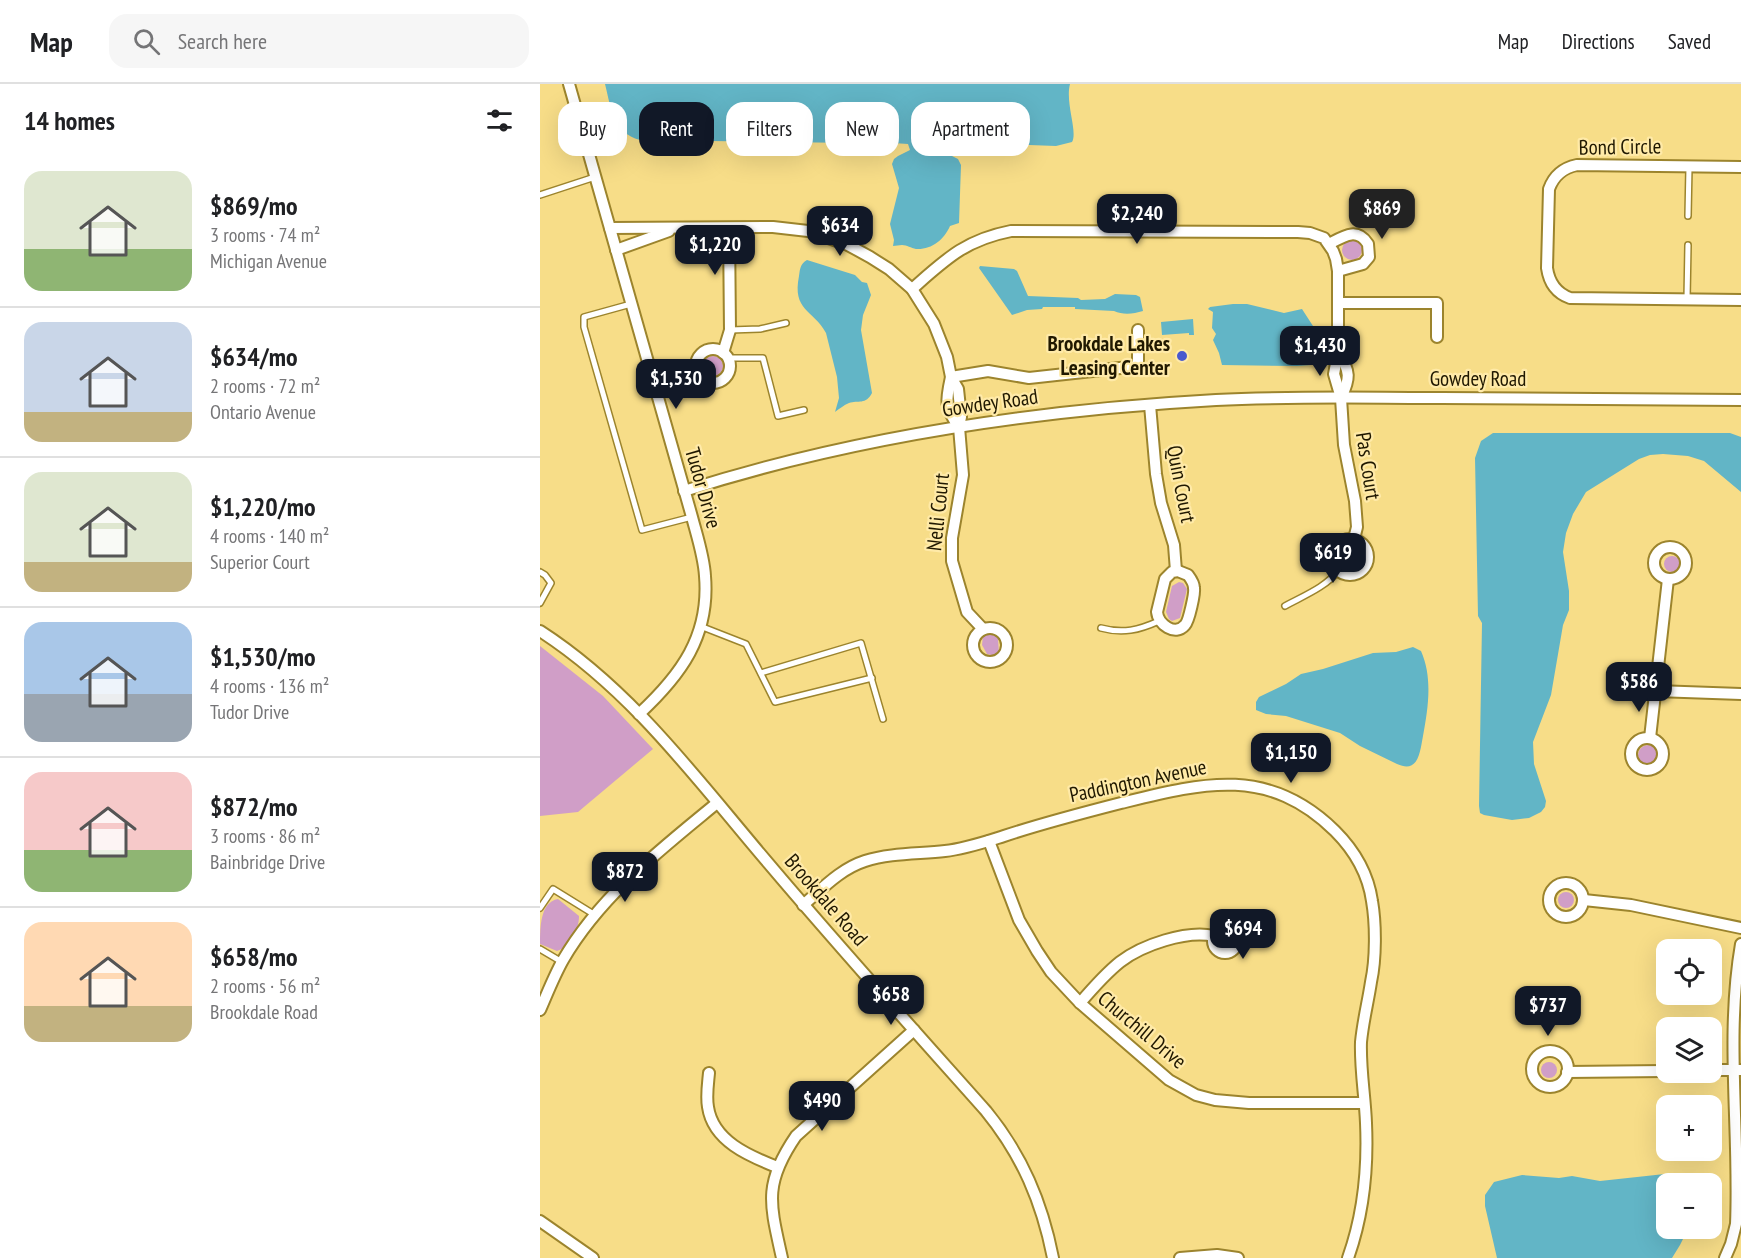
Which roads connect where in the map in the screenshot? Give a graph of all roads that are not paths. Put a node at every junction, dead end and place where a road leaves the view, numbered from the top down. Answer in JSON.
{"nodes":[{"id":1,"x":569,"y":84,"type":"edge"},
{"id":2,"x":1689,"y":165,"type":"junction"},
{"id":3,"x":1741,"y":167,"type":"edge"},
{"id":4,"x":595,"y":177,"type":"junction"},
{"id":5,"x":540,"y":195,"type":"edge"},
{"id":6,"x":1688,"y":216,"type":"dead end"},
{"id":7,"x":610,"y":228,"type":"junction"},
{"id":8,"x":678,"y":228,"type":"junction"},
{"id":9,"x":729,"y":228,"type":"junction"},
{"id":10,"x":1329,"y":244,"type":"junction"},
{"id":11,"x":1688,"y":245,"type":"dead end"},
{"id":12,"x":616,"y":250,"type":"junction"},
{"id":13,"x":1338,"y":271,"type":"junction"},
{"id":14,"x":912,"y":289,"type":"junction"},
{"id":15,"x":1687,"y":299,"type":"junction"},
{"id":16,"x":1741,"y":300,"type":"edge"},
{"id":17,"x":1338,"y":303,"type":"junction"},
{"id":18,"x":631,"y":304,"type":"junction"},
{"id":19,"x":786,"y":323,"type":"dead end"},
{"id":20,"x":730,"y":330,"type":"junction"},
{"id":21,"x":1138,"y":330,"type":"dead end"},
{"id":22,"x":1437,"y":337,"type":"dead end"},
{"id":23,"x":725,"y":355,"type":"joint"},
{"id":24,"x":951,"y":377,"type":"junction"},
{"id":25,"x":1341,"y":398,"type":"junction"},
{"id":26,"x":1741,"y":400,"type":"edge"},
{"id":27,"x":1149,"y":405,"type":"junction"},
{"id":28,"x":804,"y":410,"type":"dead end"},
{"id":29,"x":959,"y":427,"type":"junction"},
{"id":30,"x":684,"y":491,"type":"junction"},
{"id":31,"x":692,"y":517,"type":"junction"},
{"id":32,"x":1354,"y":539,"type":"junction"},
{"id":33,"x":1338,"y":570,"type":"junction"},
{"id":34,"x":540,"y":572,"type":"edge"},
{"id":35,"x":1176,"y":572,"type":"junction"},
{"id":36,"x":1668,"y":579,"type":"dead end"},
{"id":37,"x":540,"y":603,"type":"edge"},
{"id":38,"x":1285,"y":606,"type":"dead end"},
{"id":39,"x":1159,"y":621,"type":"junction"},
{"id":40,"x":700,"y":626,"type":"junction"},
{"id":41,"x":1101,"y":628,"type":"dead end"},
{"id":42,"x":983,"y":629,"type":"dead end"},
{"id":43,"x":540,"y":631,"type":"edge"},
{"id":44,"x":761,"y":673,"type":"junction"},
{"id":45,"x":872,"y":678,"type":"junction"},
{"id":46,"x":1656,"y":691,"type":"junction"},
{"id":47,"x":1741,"y":694,"type":"edge"},
{"id":48,"x":639,"y":714,"type":"junction"},
{"id":49,"x":883,"y":719,"type":"dead end"},
{"id":50,"x":1650,"y":738,"type":"dead end"},
{"id":51,"x":717,"y":803,"type":"junction"},
{"id":52,"x":988,"y":841,"type":"junction"},
{"id":53,"x":1584,"y":900,"type":"dead end"},
{"id":54,"x":803,"y":905,"type":"junction"},
{"id":55,"x":540,"y":908,"type":"edge"},
{"id":56,"x":595,"y":915,"type":"junction"},
{"id":57,"x":1741,"y":928,"type":"edge"},
{"id":58,"x":1214,"y":936,"type":"dead end"},
{"id":59,"x":1741,"y":944,"type":"edge"},
{"id":60,"x":540,"y":949,"type":"edge"},
{"id":61,"x":561,"y":962,"type":"junction"},
{"id":62,"x":1080,"y":1003,"type":"junction"},
{"id":63,"x":540,"y":1010,"type":"edge"},
{"id":64,"x":914,"y":1030,"type":"junction"},
{"id":65,"x":1737,"y":1070,"type":"edge"},
{"id":66,"x":1656,"y":1071,"type":"edge"},
{"id":67,"x":1567,"y":1072,"type":"dead end"},
{"id":68,"x":709,"y":1073,"type":"dead end"},
{"id":69,"x":1364,"y":1103,"type":"junction"},
{"id":70,"x":777,"y":1167,"type":"junction"},
{"id":71,"x":540,"y":1221,"type":"edge"},
{"id":72,"x":593,"y":1258,"type":"edge"},
{"id":73,"x":782,"y":1258,"type":"edge"},
{"id":74,"x":1053,"y":1258,"type":"edge"},
{"id":75,"x":1180,"y":1258,"type":"edge"},
{"id":76,"x":1238,"y":1258,"type":"edge"},
{"id":77,"x":1348,"y":1258,"type":"edge"},
{"id":78,"x":1725,"y":1258,"type":"edge"}],
"edges":[{"from":1,"to":4,"type":"street","name":"Tudor Drive"},
{"from":2,"to":3,"type":"street","name":"Bond Circle"},
{"from":2,"to":6,"type":"lane"},
{"from":2,"to":15,"type":"street","name":"Bond Circle"},
{"from":4,"to":5,"type":"lane"},
{"from":4,"to":7,"type":"street","name":"Tudor Drive"},
{"from":7,"to":8,"type":"street","name":"Nelli Court"},
{"from":7,"to":12,"type":"street","name":"Tudor Drive"},
{"from":8,"to":9,"type":"street","name":"Nelli Court"},
{"from":8,"to":12,"type":"street"},
{"from":9,"to":14,"type":"street","name":"Nelli Court"},
{"from":9,"to":20,"type":"street"},
{"from":10,"to":13,"type":"street"},
{"from":10,"to":13,"type":"street"},
{"from":10,"to":14,"type":"street"},
{"from":11,"to":15,"type":"lane"},
{"from":12,"to":18,"type":"street","name":"Tudor Drive"},
{"from":13,"to":17,"type":"street"},
{"from":14,"to":24,"type":"street","name":"Nelli Court"},
{"from":15,"to":16,"type":"street","name":"Bond Circle"},
{"from":17,"to":22,"type":"street"},
{"from":17,"to":25,"type":"street","name":"Pas Court"},
{"from":18,"to":30,"type":"street","name":"Tudor Drive"},
{"from":18,"to":31,"type":"lane"},
{"from":19,"to":20,"type":"lane"},
{"from":20,"to":23,"type":"street"},
{"from":21,"to":24,"type":"street"},
{"from":23,"to":28,"type":"lane"},
{"from":24,"to":29,"type":"street","name":"Nelli Court"},
{"from":25,"to":26,"type":"street","name":"Gowdey Road"},
{"from":25,"to":27,"type":"street","name":"Gowdey Road"},
{"from":25,"to":32,"type":"street","name":"Pas Court"},
{"from":27,"to":29,"type":"street","name":"Gowdey Road"},
{"from":27,"to":35,"type":"street","name":"Quin Court"},
{"from":29,"to":30,"type":"street","name":"Gowdey Road"},
{"from":29,"to":42,"type":"street","name":"Nelli Court"},
{"from":30,"to":31,"type":"street","name":"Tudor Drive"},
{"from":31,"to":40,"type":"street","name":"Tudor Drive"},
{"from":32,"to":33,"type":"street"},
{"from":32,"to":33,"type":"street"},
{"from":33,"to":38,"type":"lane"},
{"from":34,"to":37,"type":"lane"},
{"from":35,"to":39,"type":"street"},
{"from":35,"to":39,"type":"street"},
{"from":36,"to":46,"type":"street"},
{"from":39,"to":41,"type":"lane"},
{"from":40,"to":44,"type":"lane"},
{"from":40,"to":48,"type":"street","name":"Tudor Drive"},
{"from":43,"to":48,"type":"street","name":"Brookdale Road"},
{"from":44,"to":45,"type":"lane"},
{"from":44,"to":45,"type":"lane"},
{"from":45,"to":49,"type":"lane"},
{"from":46,"to":47,"type":"street"},
{"from":46,"to":50,"type":"street"},
{"from":48,"to":51,"type":"street","name":"Brookdale Road"},
{"from":51,"to":54,"type":"street","name":"Brookdale Road"},
{"from":51,"to":56,"type":"street"},
{"from":52,"to":54,"type":"street","name":"Paddington Avenue"},
{"from":52,"to":62,"type":"street","name":"Churchill Drive"},
{"from":52,"to":69,"type":"street","name":"Paddington Avenue"},
{"from":53,"to":57,"type":"street"},
{"from":54,"to":64,"type":"street","name":"Brookdale Road"},
{"from":55,"to":56,"type":"lane"},
{"from":56,"to":61,"type":"street"},
{"from":58,"to":62,"type":"street"},
{"from":59,"to":65,"type":"street"},
{"from":60,"to":61,"type":"lane"},
{"from":61,"to":63,"type":"street"},
{"from":62,"to":69,"type":"street","name":"Churchill Drive"},
{"from":64,"to":70,"type":"street"},
{"from":64,"to":74,"type":"street","name":"Brookdale Road"},
{"from":65,"to":78,"type":"street"},
{"from":66,"to":67,"type":"street"},
{"from":68,"to":70,"type":"street"},
{"from":69,"to":77,"type":"street","name":"Paddington Avenue"},
{"from":70,"to":73,"type":"street"},
{"from":71,"to":72,"type":"street"},
{"from":75,"to":76,"type":"street"}]}
